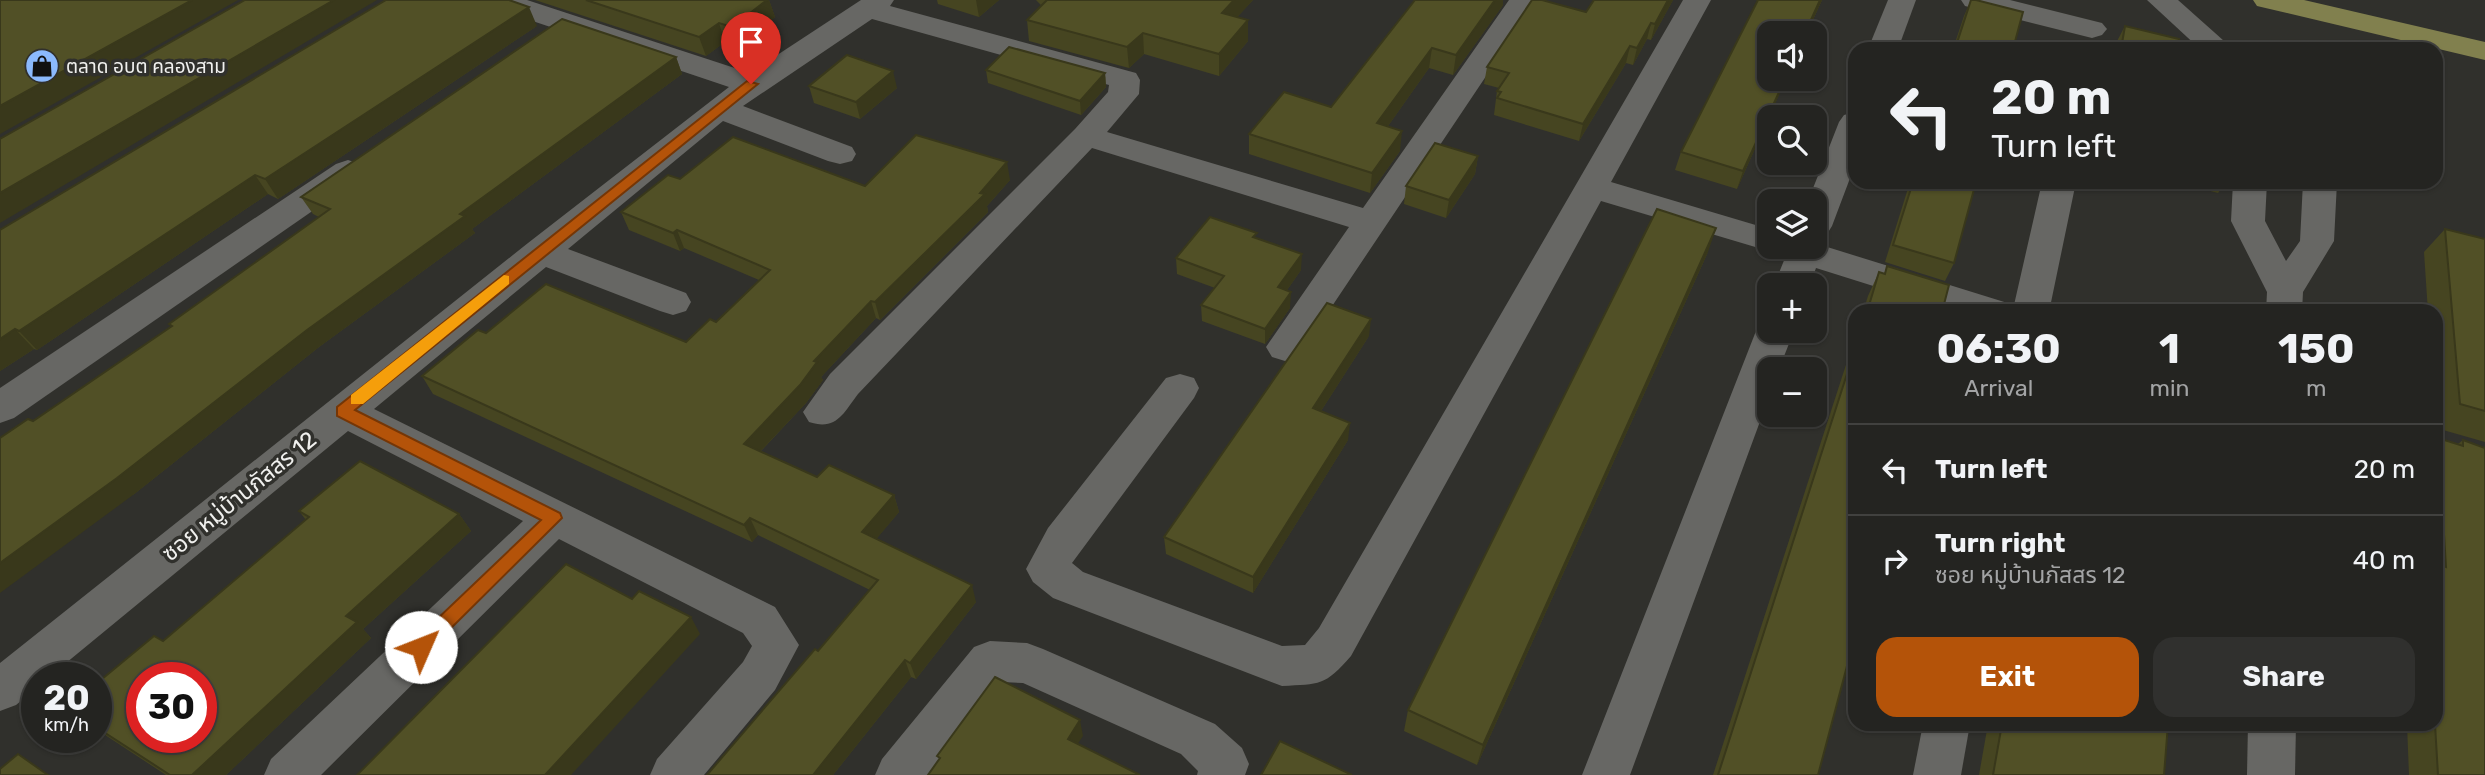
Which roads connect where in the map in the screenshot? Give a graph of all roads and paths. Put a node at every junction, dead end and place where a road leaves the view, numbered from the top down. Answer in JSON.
{"nodes":[{"id":1,"x":498,"y":0,"type":"edge"},
{"id":2,"x":1523,"y":0,"type":"edge"},
{"id":3,"x":1697,"y":0,"type":"edge"},
{"id":4,"x":1902,"y":0,"type":"edge"},
{"id":5,"x":1975,"y":0,"type":"edge"},
{"id":6,"x":2161,"y":0,"type":"edge"},
{"id":7,"x":2267,"y":0,"type":"edge"},
{"id":8,"x":874,"y":5,"type":"edge"},
{"id":9,"x":568,"y":21,"type":"junction"},
{"id":10,"x":2091,"y":26,"type":"edge"},
{"id":11,"x":1886,"y":42,"type":"edge"},
{"id":12,"x":2210,"y":42,"type":"edge"},
{"id":13,"x":2421,"y":42,"type":"edge"},
{"id":14,"x":534,"y":44,"type":"edge"},
{"id":15,"x":2443,"y":47,"type":"edge"},
{"id":16,"x":2485,"y":51,"type":"edge"},
{"id":17,"x":751,"y":84,"type":"junction"},
{"id":18,"x":719,"y":108,"type":"junction"},
{"id":19,"x":1086,"y":136,"type":"junction"},
{"id":20,"x":1848,"y":138,"type":"edge"},
{"id":21,"x":375,"y":153,"type":"edge"},
{"id":22,"x":841,"y":155,"type":"dead end"},
{"id":23,"x":1590,"y":187,"type":"junction"},
{"id":24,"x":1826,"y":189,"type":"edge"},
{"id":25,"x":2057,"y":189,"type":"edge"},
{"id":26,"x":2250,"y":189,"type":"edge"},
{"id":27,"x":2320,"y":189,"type":"edge"},
{"id":28,"x":1371,"y":222,"type":"junction"},
{"id":29,"x":1757,"y":238,"type":"edge"},
{"id":30,"x":540,"y":251,"type":"junction"},
{"id":31,"x":1827,"y":251,"type":"edge"},
{"id":32,"x":673,"y":302,"type":"dead end"},
{"id":33,"x":2285,"y":302,"type":"edge"},
{"id":34,"x":1977,"y":304,"type":"edge"},
{"id":35,"x":2033,"y":304,"type":"edge"},
{"id":36,"x":1770,"y":343,"type":"edge"},
{"id":37,"x":1285,"y":347,"type":"dead end"},
{"id":38,"x":1180,"y":388,"type":"dead end"},
{"id":39,"x":0,"y":408,"type":"edge"},
{"id":40,"x":342,"y":411,"type":"junction"},
{"id":41,"x":823,"y":412,"type":"dead end"},
{"id":42,"x":554,"y":518,"type":"junction"},
{"id":43,"x":0,"y":690,"type":"edge"},
{"id":44,"x":1946,"y":731,"type":"edge"},
{"id":45,"x":2272,"y":731,"type":"edge"},
{"id":46,"x":288,"y":775,"type":"edge"},
{"id":47,"x":674,"y":775,"type":"edge"},
{"id":48,"x":900,"y":775,"type":"edge"},
{"id":49,"x":1221,"y":775,"type":"edge"},
{"id":50,"x":1606,"y":775,"type":"edge"},
{"id":51,"x":1937,"y":775,"type":"edge"},
{"id":52,"x":2271,"y":775,"type":"edge"}],
"edges":[{"from":1,"to":9,"type":"street"},
{"from":2,"to":28,"type":"street"},
{"from":3,"to":23,"type":"street"},
{"from":4,"to":11,"type":"street"},
{"from":5,"to":10,"type":"street"},
{"from":6,"to":12,"type":"street"},
{"from":7,"to":13,"type":"main road"},
{"from":8,"to":17,"type":"street","name":"ซอย หมู่บ้านภัสสร 12"},
{"from":8,"to":19,"type":"street"},
{"from":9,"to":14,"type":"street"},
{"from":9,"to":17,"type":"street"},
{"from":15,"to":16,"type":"main road"},
{"from":17,"to":18,"type":"street","name":"ซอย หมู่บ้านภัสสร 12"},
{"from":18,"to":22,"type":"street"},
{"from":18,"to":30,"type":"street","name":"ซอย หมู่บ้านภัสสร 12"},
{"from":19,"to":28,"type":"street"},
{"from":19,"to":41,"type":"street"},
{"from":20,"to":24,"type":"street"},
{"from":21,"to":39,"type":"street"},
{"from":23,"to":29,"type":"street"},
{"from":23,"to":38,"type":"street"},
{"from":25,"to":35,"type":"street"},
{"from":26,"to":33,"type":"street"},
{"from":27,"to":33,"type":"street"},
{"from":28,"to":37,"type":"street"},
{"from":30,"to":32,"type":"street"},
{"from":30,"to":40,"type":"street","name":"ซอย หมู่บ้านภัสสร 12"},
{"from":31,"to":34,"type":"street"},
{"from":36,"to":50,"type":"street"},
{"from":40,"to":42,"type":"street"},
{"from":40,"to":43,"type":"street","name":"ซอย หมู่บ้านภัสสร 12"},
{"from":42,"to":46,"type":"street"},
{"from":42,"to":47,"type":"street"},
{"from":44,"to":51,"type":"street"},
{"from":45,"to":52,"type":"street"},
{"from":48,"to":49,"type":"street"}]}
